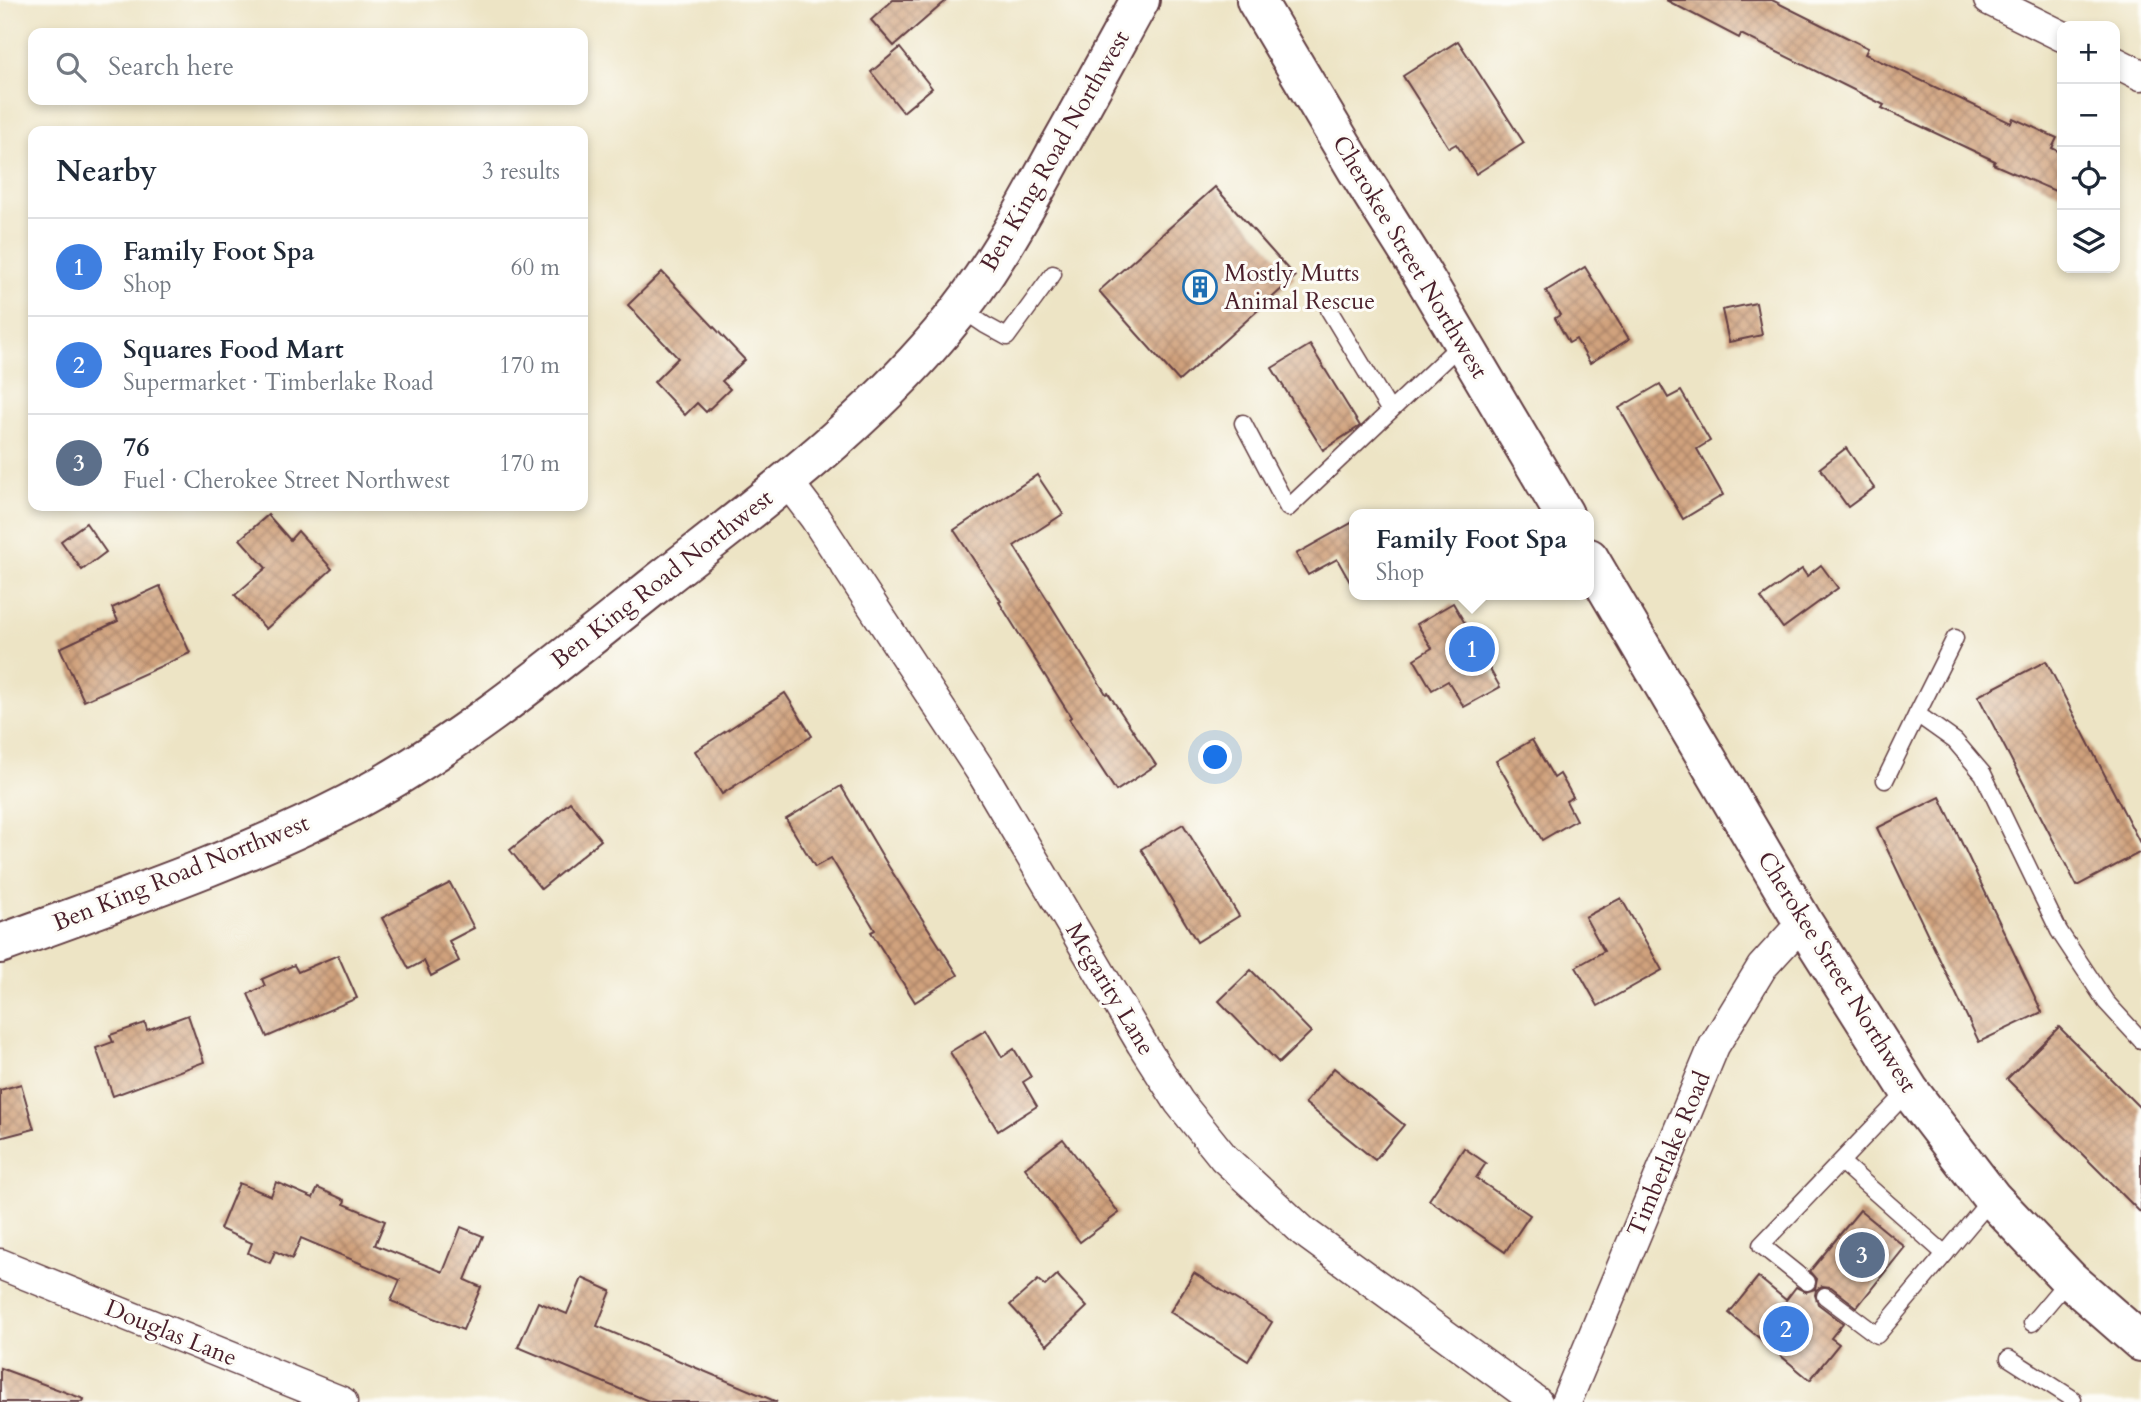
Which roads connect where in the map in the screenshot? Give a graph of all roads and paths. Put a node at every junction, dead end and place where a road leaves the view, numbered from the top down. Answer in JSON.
{"nodes":[{"id":1,"x":1140,"y":0,"type":"edge"},
{"id":2,"x":1256,"y":0,"type":"edge"},
{"id":3,"x":1989,"y":0,"type":"edge"},
{"id":4,"x":2057,"y":34,"type":"edge"},
{"id":5,"x":2120,"y":64,"type":"edge"},
{"id":6,"x":2141,"y":75,"type":"edge"},
{"id":7,"x":1053,"y":274,"type":"dead end"},
{"id":8,"x":961,"y":308,"type":"junction"},
{"id":9,"x":1329,"y":310,"type":"dead end"},
{"id":10,"x":1463,"y":342,"type":"junction"},
{"id":11,"x":1390,"y":411,"type":"junction"},
{"id":12,"x":1243,"y":423,"type":"dead end"},
{"id":13,"x":788,"y":481,"type":"junction"},
{"id":14,"x":1561,"y":509,"type":"edge"},
{"id":15,"x":1594,"y":567,"type":"edge"},
{"id":16,"x":1955,"y":639,"type":"dead end"},
{"id":17,"x":1917,"y":714,"type":"junction"},
{"id":18,"x":1885,"y":780,"type":"dead end"},
{"id":19,"x":1802,"y":922,"type":"junction"},
{"id":20,"x":0,"y":944,"type":"edge"},
{"id":21,"x":2141,"y":1040,"type":"edge"},
{"id":22,"x":1909,"y":1090,"type":"junction"},
{"id":23,"x":1841,"y":1162,"type":"junction"},
{"id":24,"x":1992,"y":1199,"type":"junction"},
{"id":25,"x":1945,"y":1254,"type":"junction"},
{"id":26,"x":0,"y":1264,"type":"edge"},
{"id":27,"x":2069,"y":1279,"type":"junction"},
{"id":28,"x":1807,"y":1282,"type":"dead end"},
{"id":29,"x":1825,"y":1296,"type":"dead end"},
{"id":30,"x":2032,"y":1324,"type":"dead end"},
{"id":31,"x":2141,"y":1342,"type":"edge"},
{"id":32,"x":2009,"y":1358,"type":"dead end"},
{"id":33,"x":2073,"y":1399,"type":"dead end"},
{"id":34,"x":342,"y":1402,"type":"edge"},
{"id":35,"x":1537,"y":1402,"type":"edge"},
{"id":36,"x":1566,"y":1402,"type":"edge"}],
"edges":[{"from":1,"to":8,"type":"main road","name":"Ben King Road Northwest"},
{"from":2,"to":10,"type":"main road","name":"Cherokee Street Northwest"},
{"from":3,"to":4,"type":"street"},
{"from":5,"to":6,"type":"street"},
{"from":7,"to":8,"type":"lane"},
{"from":8,"to":13,"type":"main road","name":"Ben King Road Northwest"},
{"from":9,"to":11,"type":"lane"},
{"from":10,"to":11,"type":"lane"},
{"from":10,"to":14,"type":"main road","name":"Cherokee Street Northwest"},
{"from":11,"to":12,"type":"lane"},
{"from":13,"to":20,"type":"main road","name":"Ben King Road Northwest"},
{"from":13,"to":35,"type":"street","name":"Mcgarity Lane"},
{"from":15,"to":19,"type":"main road","name":"Cherokee Street Northwest"},
{"from":16,"to":17,"type":"lane"},
{"from":17,"to":18,"type":"lane"},
{"from":17,"to":21,"type":"lane"},
{"from":19,"to":22,"type":"main road","name":"Cherokee Street Northwest"},
{"from":19,"to":36,"type":"street","name":"Timberlake Road"},
{"from":22,"to":23,"type":"lane"},
{"from":22,"to":24,"type":"main road","name":"Cherokee Street Northwest"},
{"from":23,"to":25,"type":"lane"},
{"from":23,"to":28,"type":"lane"},
{"from":24,"to":25,"type":"lane"},
{"from":24,"to":27,"type":"main road","name":"Cherokee Street Northwest"},
{"from":25,"to":29,"type":"lane"},
{"from":26,"to":34,"type":"street","name":"Douglas Lane"},
{"from":27,"to":30,"type":"lane"},
{"from":27,"to":31,"type":"main road","name":"Cherokee Street Northwest"},
{"from":32,"to":33,"type":"lane"}]}
